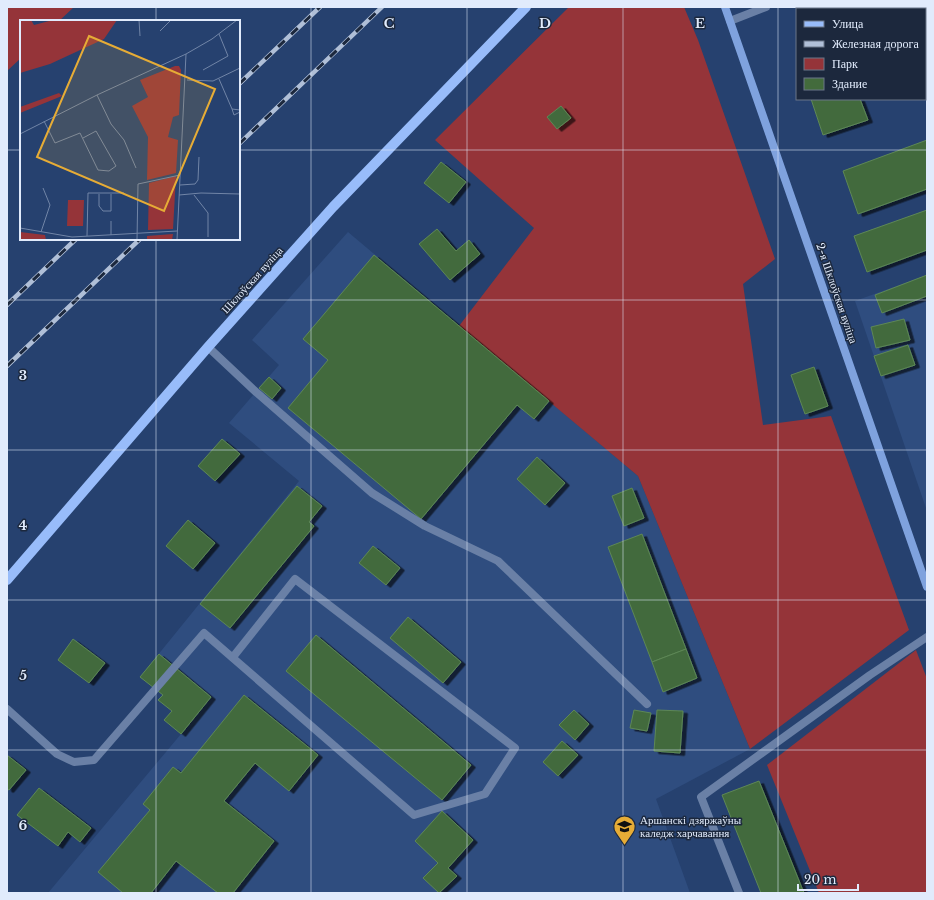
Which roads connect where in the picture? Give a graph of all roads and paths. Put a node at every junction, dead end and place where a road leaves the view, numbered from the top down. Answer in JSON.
{"nodes":[{"id":1,"x":526,"y":7,"type":"edge"},
{"id":2,"x":725,"y":7,"type":"edge"},
{"id":3,"x":766,"y":7,"type":"edge"},
{"id":4,"x":730,"y":21,"type":"junction"},
{"id":5,"x":208,"y":347,"type":"junction"},
{"id":6,"x":7,"y":580,"type":"edge"},
{"id":7,"x":927,"y":587,"type":"edge"},
{"id":8,"x":927,"y":636,"type":"edge"},
{"id":9,"x":233,"y":657,"type":"junction"},
{"id":10,"x":647,"y":704,"type":"dead end"},
{"id":11,"x":7,"y":709,"type":"edge"},
{"id":12,"x":739,"y":893,"type":"edge"}],
"edges":[{"from":1,"to":5,"type":"main road","name":"Шклоўская вуліца"},
{"from":2,"to":4,"type":"street","name":"2-я Шклоўская вуліца"},
{"from":3,"to":4,"type":"lane"},
{"from":4,"to":7,"type":"street","name":"2-я Шклоўская вуліца"},
{"from":5,"to":6,"type":"main road","name":"Шклоўская вуліца"},
{"from":5,"to":10,"type":"lane"},
{"from":8,"to":12,"type":"lane"},
{"from":9,"to":9,"type":"lane"},
{"from":9,"to":11,"type":"lane"}]}
